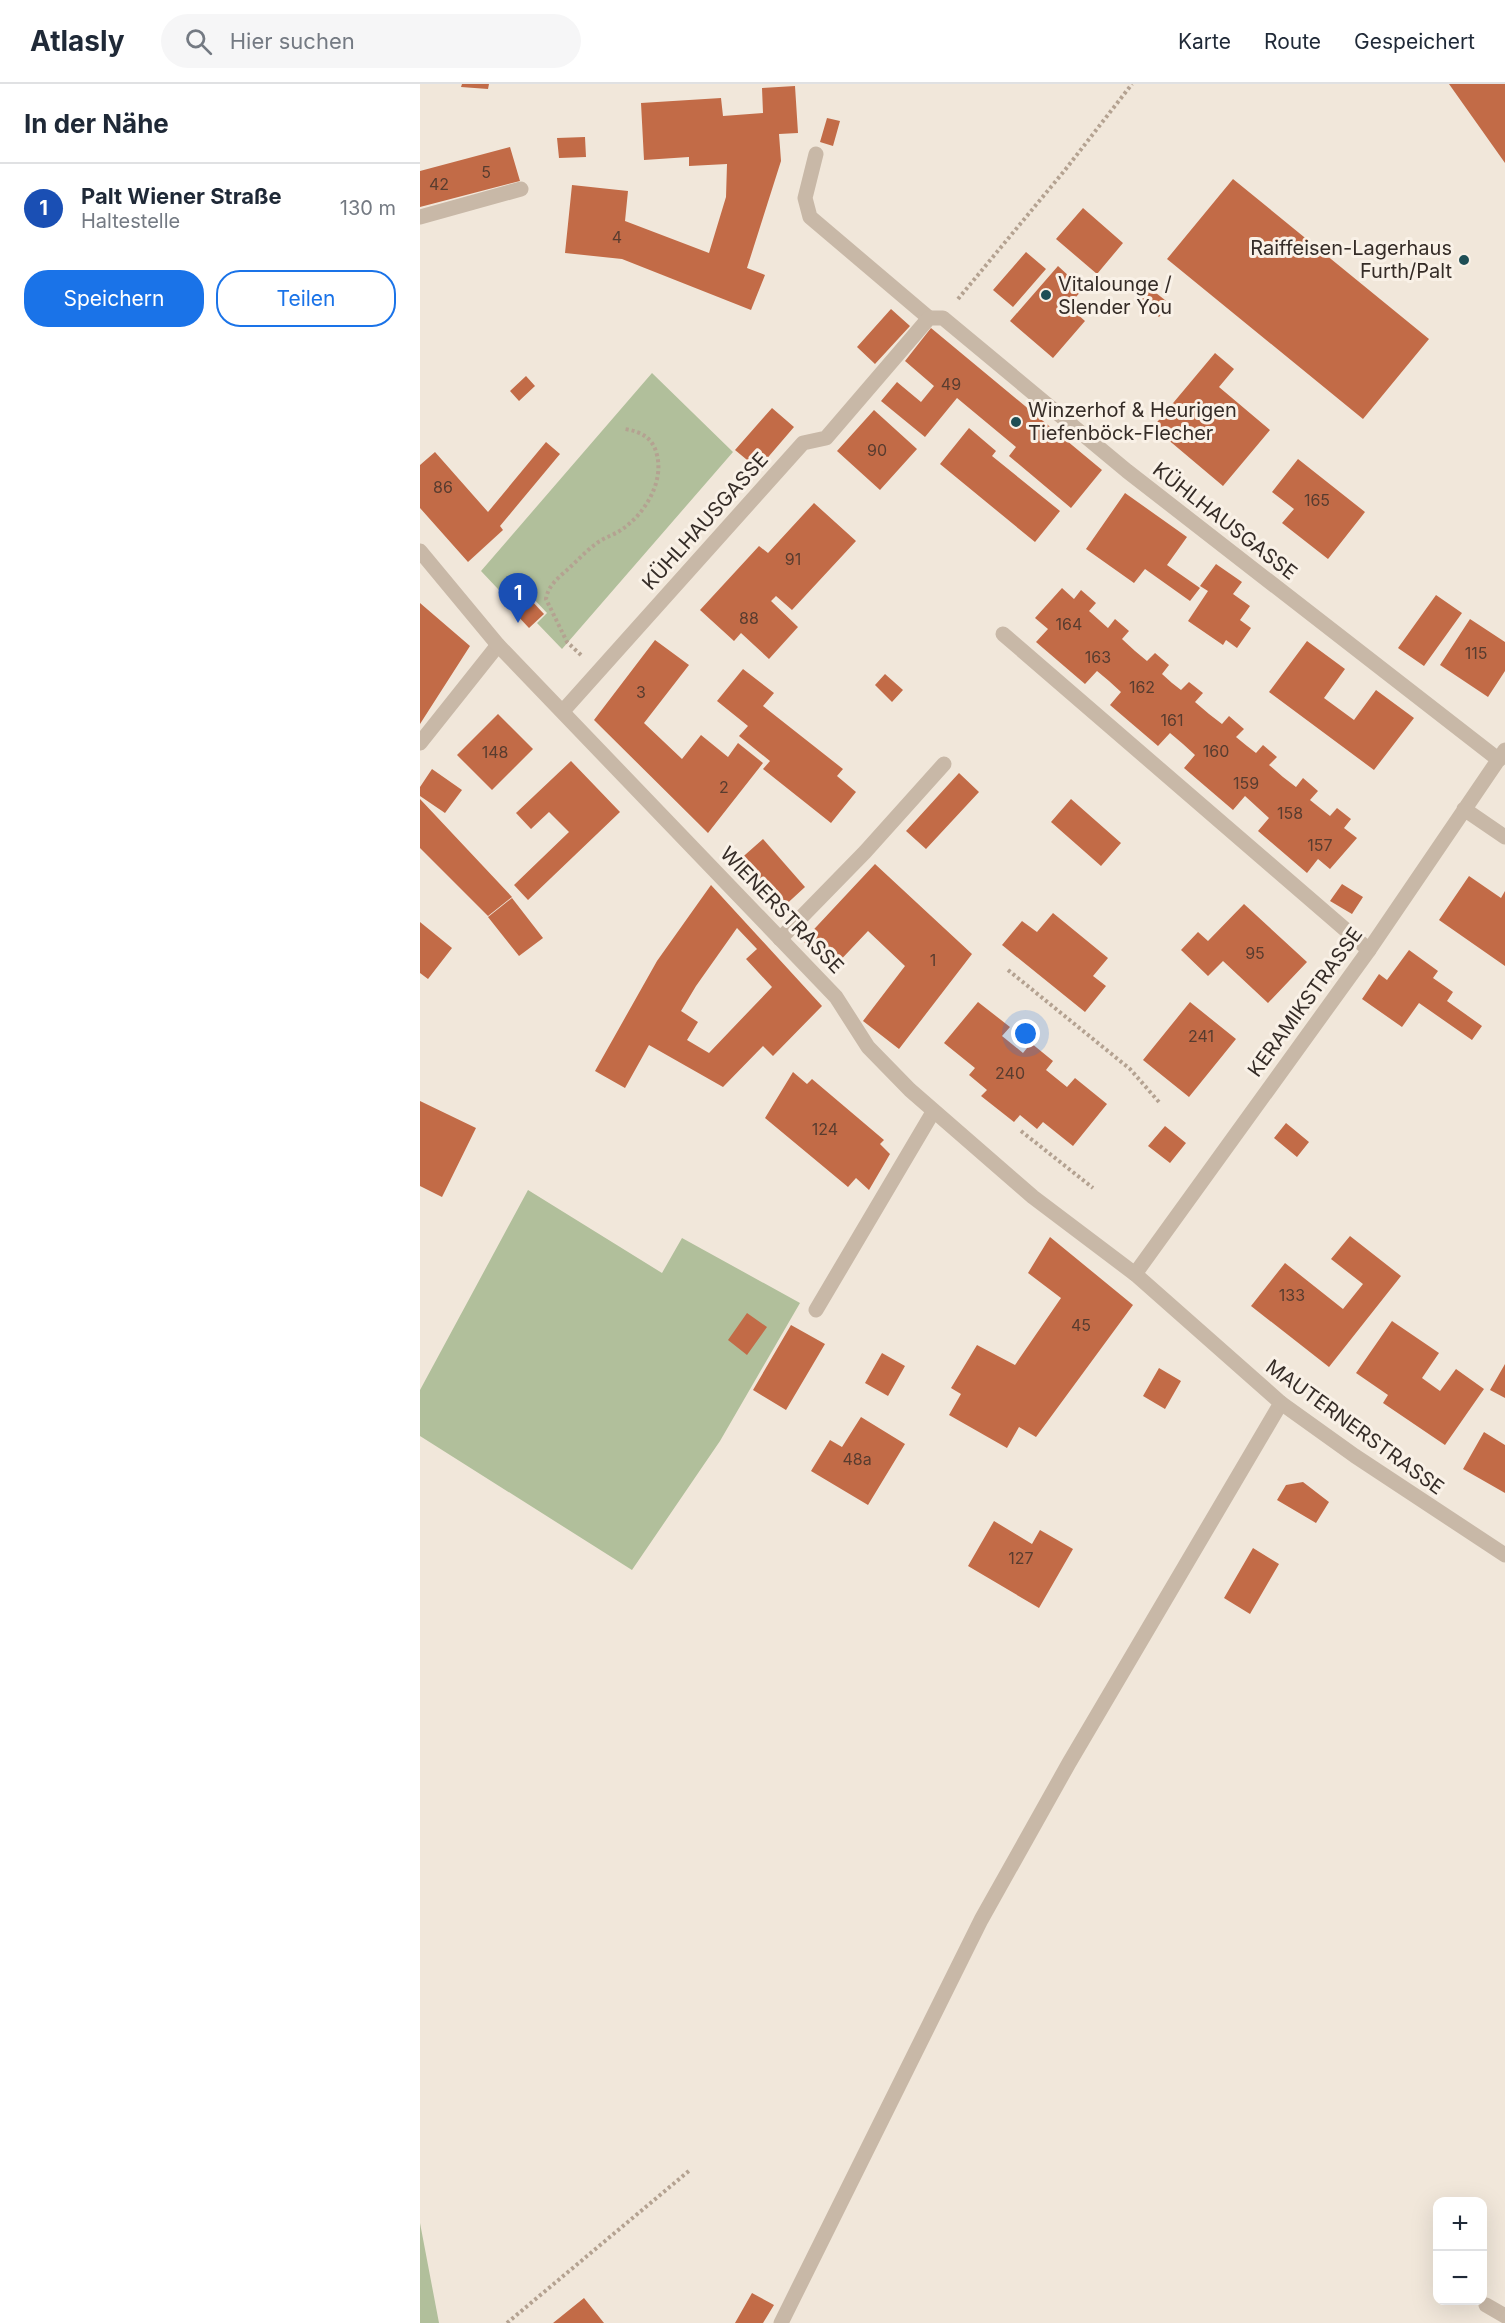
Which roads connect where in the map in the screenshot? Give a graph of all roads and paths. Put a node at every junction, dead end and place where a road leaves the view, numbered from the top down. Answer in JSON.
{"nodes":[{"id":1,"x":1132,"y":84,"type":"edge"},
{"id":2,"x":816,"y":154,"type":"dead end"},
{"id":3,"x":521,"y":189,"type":"dead end"},
{"id":4,"x":420,"y":217,"type":"edge"},
{"id":5,"x":936,"y":318,"type":"junction"},
{"id":6,"x":625,"y":429,"type":"dead end"},
{"id":7,"x":420,"y":551,"type":"edge"},
{"id":8,"x":1003,"y":634,"type":"dead end"},
{"id":9,"x":498,"y":645,"type":"junction"},
{"id":10,"x":598,"y":672,"type":"junction"},
{"id":11,"x":563,"y":711,"type":"junction"},
{"id":12,"x":420,"y":743,"type":"edge"},
{"id":13,"x":1502,"y":755,"type":"edge"},
{"id":14,"x":944,"y":764,"type":"dead end"},
{"id":15,"x":1464,"y":809,"type":"junction"},
{"id":16,"x":1505,"y":837,"type":"edge"},
{"id":17,"x":780,"y":939,"type":"junction"},
{"id":18,"x":1369,"y":950,"type":"junction"},
{"id":19,"x":1008,"y":970,"type":"dead end"},
{"id":20,"x":1160,"y":1102,"type":"dead end"},
{"id":21,"x":933,"y":1112,"type":"junction"},
{"id":22,"x":1021,"y":1131,"type":"dead end"},
{"id":23,"x":1093,"y":1188,"type":"dead end"},
{"id":24,"x":1135,"y":1274,"type":"junction"},
{"id":25,"x":816,"y":1310,"type":"dead end"},
{"id":26,"x":1281,"y":1403,"type":"junction"},
{"id":27,"x":1505,"y":1555,"type":"edge"},
{"id":28,"x":690,"y":2170,"type":"dead end"},
{"id":29,"x":1486,"y":2305,"type":"dead end"},
{"id":30,"x":1505,"y":2316,"type":"edge"},
{"id":31,"x":507,"y":2323,"type":"edge"},
{"id":32,"x":781,"y":2323,"type":"edge"}],
"edges":[{"from":1,"to":5,"type":"path"},
{"from":2,"to":5,"type":"street"},
{"from":3,"to":4,"type":"street"},
{"from":5,"to":10,"type":"street","name":"KÜHLHAUSGASSE"},
{"from":5,"to":13,"type":"street","name":"KÜHLHAUSGASSE"},
{"from":6,"to":10,"type":"path"},
{"from":7,"to":9,"type":"street","name":"WIENERSTRASSE"},
{"from":8,"to":18,"type":"street"},
{"from":9,"to":11,"type":"street","name":"WIENERSTRASSE"},
{"from":9,"to":12,"type":"street"},
{"from":10,"to":11,"type":"street","name":"KÜHLHAUSGASSE"},
{"from":11,"to":17,"type":"street","name":"WIENERSTRASSE"},
{"from":13,"to":15,"type":"street","name":"KERAMIKSTRASSE"},
{"from":14,"to":17,"type":"street"},
{"from":15,"to":16,"type":"street"},
{"from":15,"to":18,"type":"street","name":"KERAMIKSTRASSE"},
{"from":17,"to":21,"type":"street","name":"WIENERSTRASSE"},
{"from":18,"to":24,"type":"street","name":"KERAMIKSTRASSE"},
{"from":19,"to":20,"type":"path"},
{"from":21,"to":24,"type":"street","name":"WIENERSTRASSE"},
{"from":21,"to":25,"type":"street"},
{"from":22,"to":23,"type":"path"},
{"from":24,"to":26,"type":"street","name":"MAUTERNERSTRASSE"},
{"from":26,"to":27,"type":"street","name":"MAUTERNERSTRASSE"},
{"from":26,"to":32,"type":"street"},
{"from":28,"to":31,"type":"path"},
{"from":29,"to":30,"type":"street"}]}
